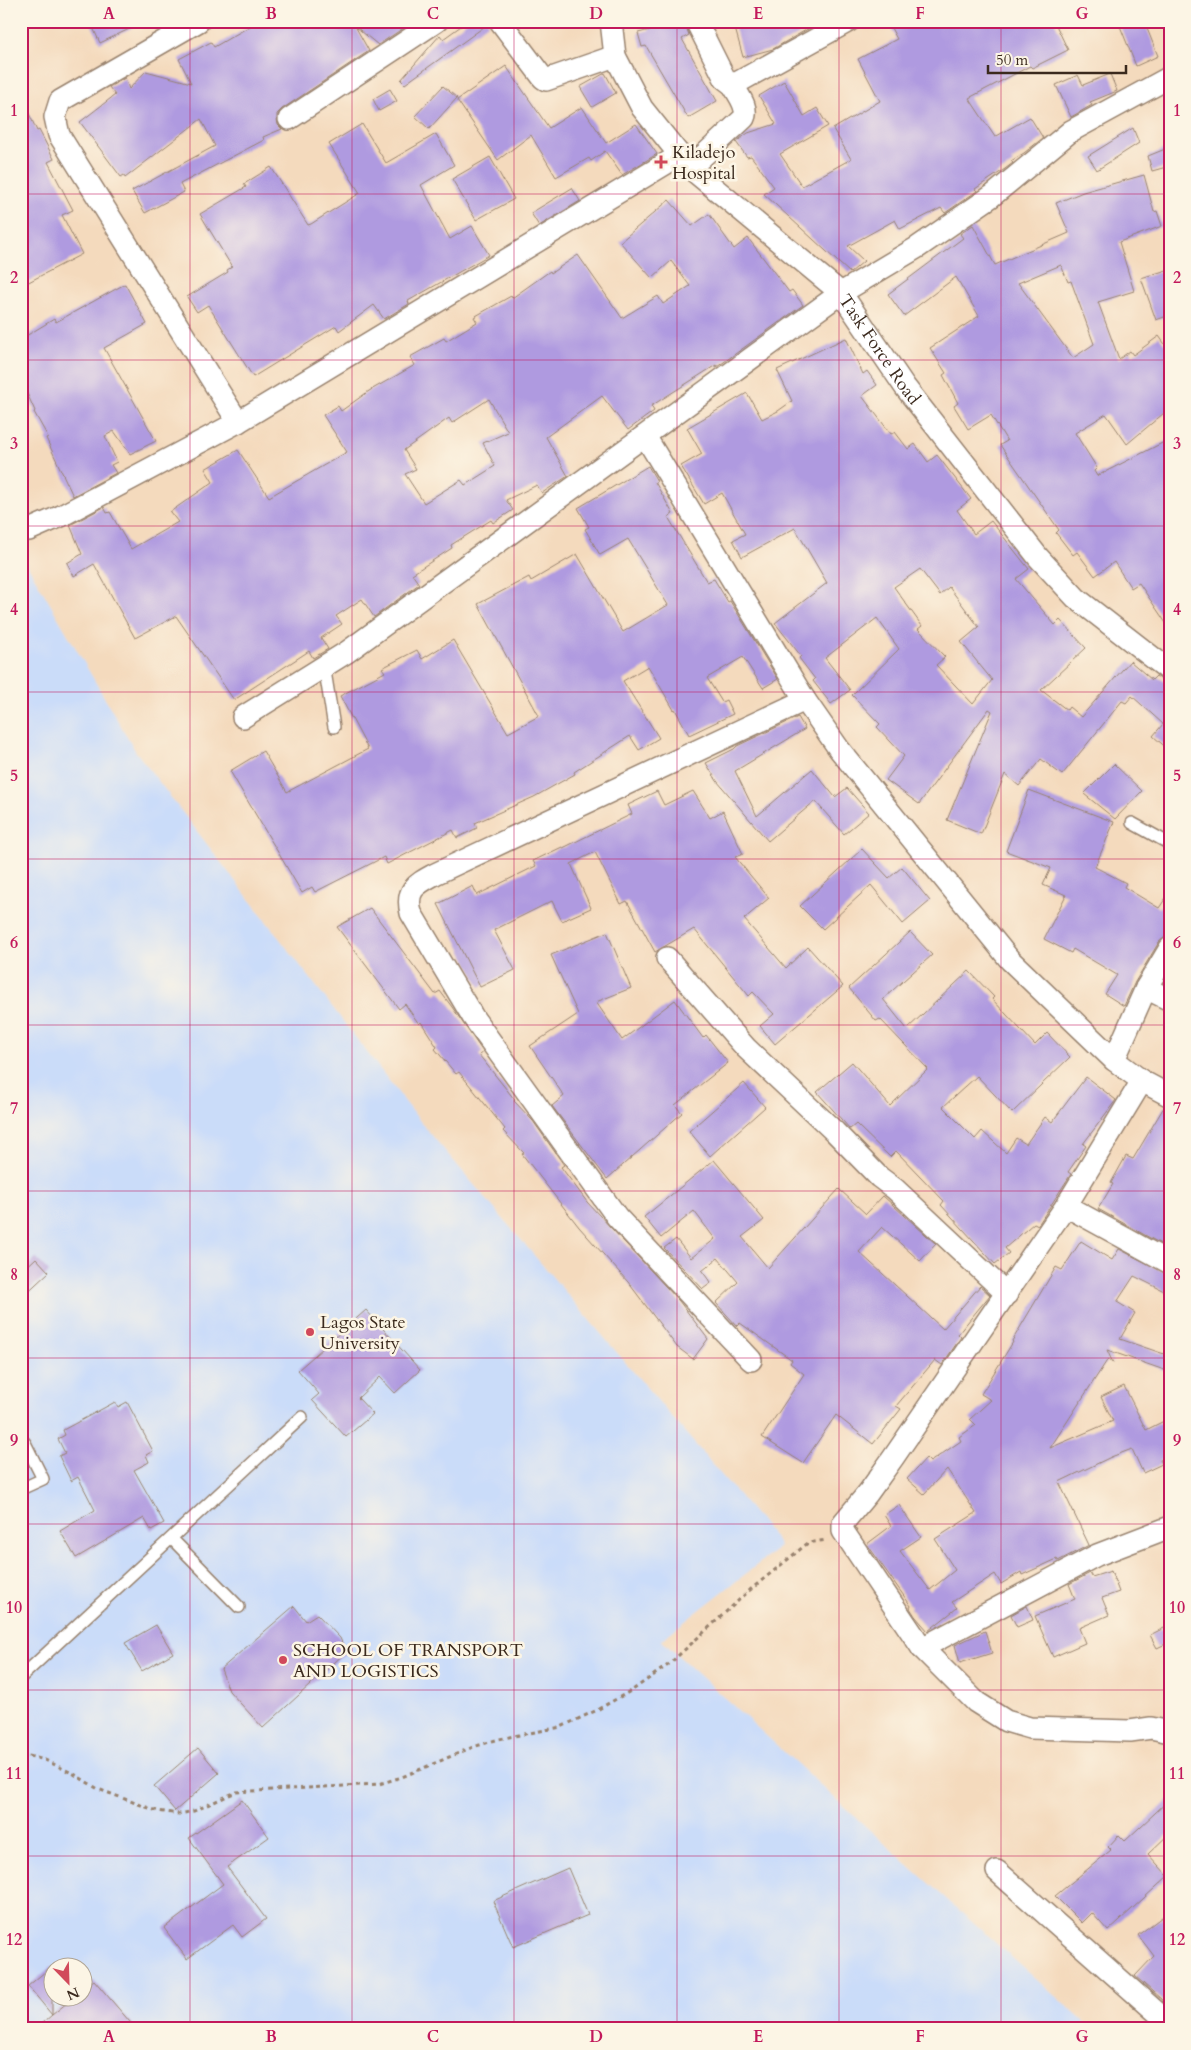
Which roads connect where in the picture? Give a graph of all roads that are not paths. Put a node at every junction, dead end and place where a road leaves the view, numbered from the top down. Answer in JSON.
{"nodes":[{"id":1,"x":199,"y":21,"type":"edge"},
{"id":2,"x":437,"y":21,"type":"edge"},
{"id":3,"x":500,"y":21,"type":"edge"},
{"id":4,"x":611,"y":21,"type":"edge"},
{"id":5,"x":696,"y":21,"type":"edge"},
{"id":6,"x":849,"y":21,"type":"edge"},
{"id":7,"x":615,"y":56,"type":"junction"},
{"id":8,"x":1170,"y":77,"type":"edge"},
{"id":9,"x":733,"y":85,"type":"junction"},
{"id":10,"x":290,"y":119,"type":"dead end"},
{"id":11,"x":685,"y":161,"type":"junction"},
{"id":12,"x":841,"y":293,"type":"junction"},
{"id":13,"x":238,"y":422,"type":"junction"},
{"id":14,"x":645,"y":436,"type":"junction"},
{"id":15,"x":21,"y":530,"type":"edge"},
{"id":16,"x":324,"y":665,"type":"junction"},
{"id":17,"x":1170,"y":671,"type":"edge"},
{"id":18,"x":806,"y":700,"type":"junction"},
{"id":19,"x":243,"y":718,"type":"dead end"},
{"id":20,"x":334,"y":727,"type":"dead end"},
{"id":21,"x":1132,"y":823,"type":"dead end"},
{"id":22,"x":1170,"y":844,"type":"edge"},
{"id":23,"x":1170,"y":948,"type":"edge"},
{"id":24,"x":667,"y":958,"type":"dead end"},
{"id":25,"x":1146,"y":988,"type":"junction"},
{"id":26,"x":1170,"y":1000,"type":"edge"},
{"id":27,"x":1114,"y":1060,"type":"junction"},
{"id":28,"x":1142,"y":1082,"type":"junction"},
{"id":29,"x":1170,"y":1096,"type":"edge"},
{"id":30,"x":1066,"y":1206,"type":"junction"},
{"id":31,"x":1170,"y":1263,"type":"edge"},
{"id":32,"x":1007,"y":1294,"type":"junction"},
{"id":33,"x":751,"y":1360,"type":"dead end"},
{"id":34,"x":302,"y":1417,"type":"dead end"},
{"id":35,"x":25,"y":1443,"type":"dead end"},
{"id":36,"x":21,"y":1489,"type":"edge"},
{"id":37,"x":1170,"y":1527,"type":"edge"},
{"id":38,"x":172,"y":1539,"type":"junction"},
{"id":39,"x":240,"y":1607,"type":"dead end"},
{"id":40,"x":922,"y":1648,"type":"junction"},
{"id":41,"x":21,"y":1677,"type":"edge"},
{"id":42,"x":1170,"y":1732,"type":"edge"},
{"id":43,"x":997,"y":1871,"type":"dead end"},
{"id":44,"x":1170,"y":2024,"type":"edge"}],
"edges":[{"from":1,"to":13,"type":"street"},
{"from":2,"to":10,"type":"street"},
{"from":3,"to":7,"type":"street"},
{"from":4,"to":7,"type":"street","name":"Task Force Road"},
{"from":5,"to":9,"type":"street"},
{"from":6,"to":9,"type":"street"},
{"from":7,"to":11,"type":"street","name":"Task Force Road"},
{"from":8,"to":12,"type":"street"},
{"from":9,"to":11,"type":"street"},
{"from":11,"to":12,"type":"street","name":"Task Force Road"},
{"from":11,"to":13,"type":"street"},
{"from":12,"to":14,"type":"street"},
{"from":12,"to":17,"type":"street","name":"Task Force Road"},
{"from":13,"to":15,"type":"street"},
{"from":14,"to":16,"type":"street"},
{"from":14,"to":18,"type":"street"},
{"from":16,"to":19,"type":"street"},
{"from":16,"to":20,"type":"lane"},
{"from":18,"to":27,"type":"street"},
{"from":18,"to":33,"type":"street"},
{"from":21,"to":22,"type":"lane"},
{"from":23,"to":25,"type":"street"},
{"from":24,"to":32,"type":"street"},
{"from":25,"to":26,"type":"street"},
{"from":25,"to":27,"type":"street"},
{"from":27,"to":28,"type":"street"},
{"from":28,"to":29,"type":"street"},
{"from":28,"to":30,"type":"street"},
{"from":30,"to":31,"type":"street"},
{"from":30,"to":32,"type":"street"},
{"from":32,"to":40,"type":"street"},
{"from":34,"to":38,"type":"lane"},
{"from":35,"to":36,"type":"lane"},
{"from":37,"to":40,"type":"street"},
{"from":38,"to":39,"type":"lane"},
{"from":38,"to":41,"type":"lane"},
{"from":40,"to":42,"type":"street"},
{"from":43,"to":44,"type":"street"}]}
